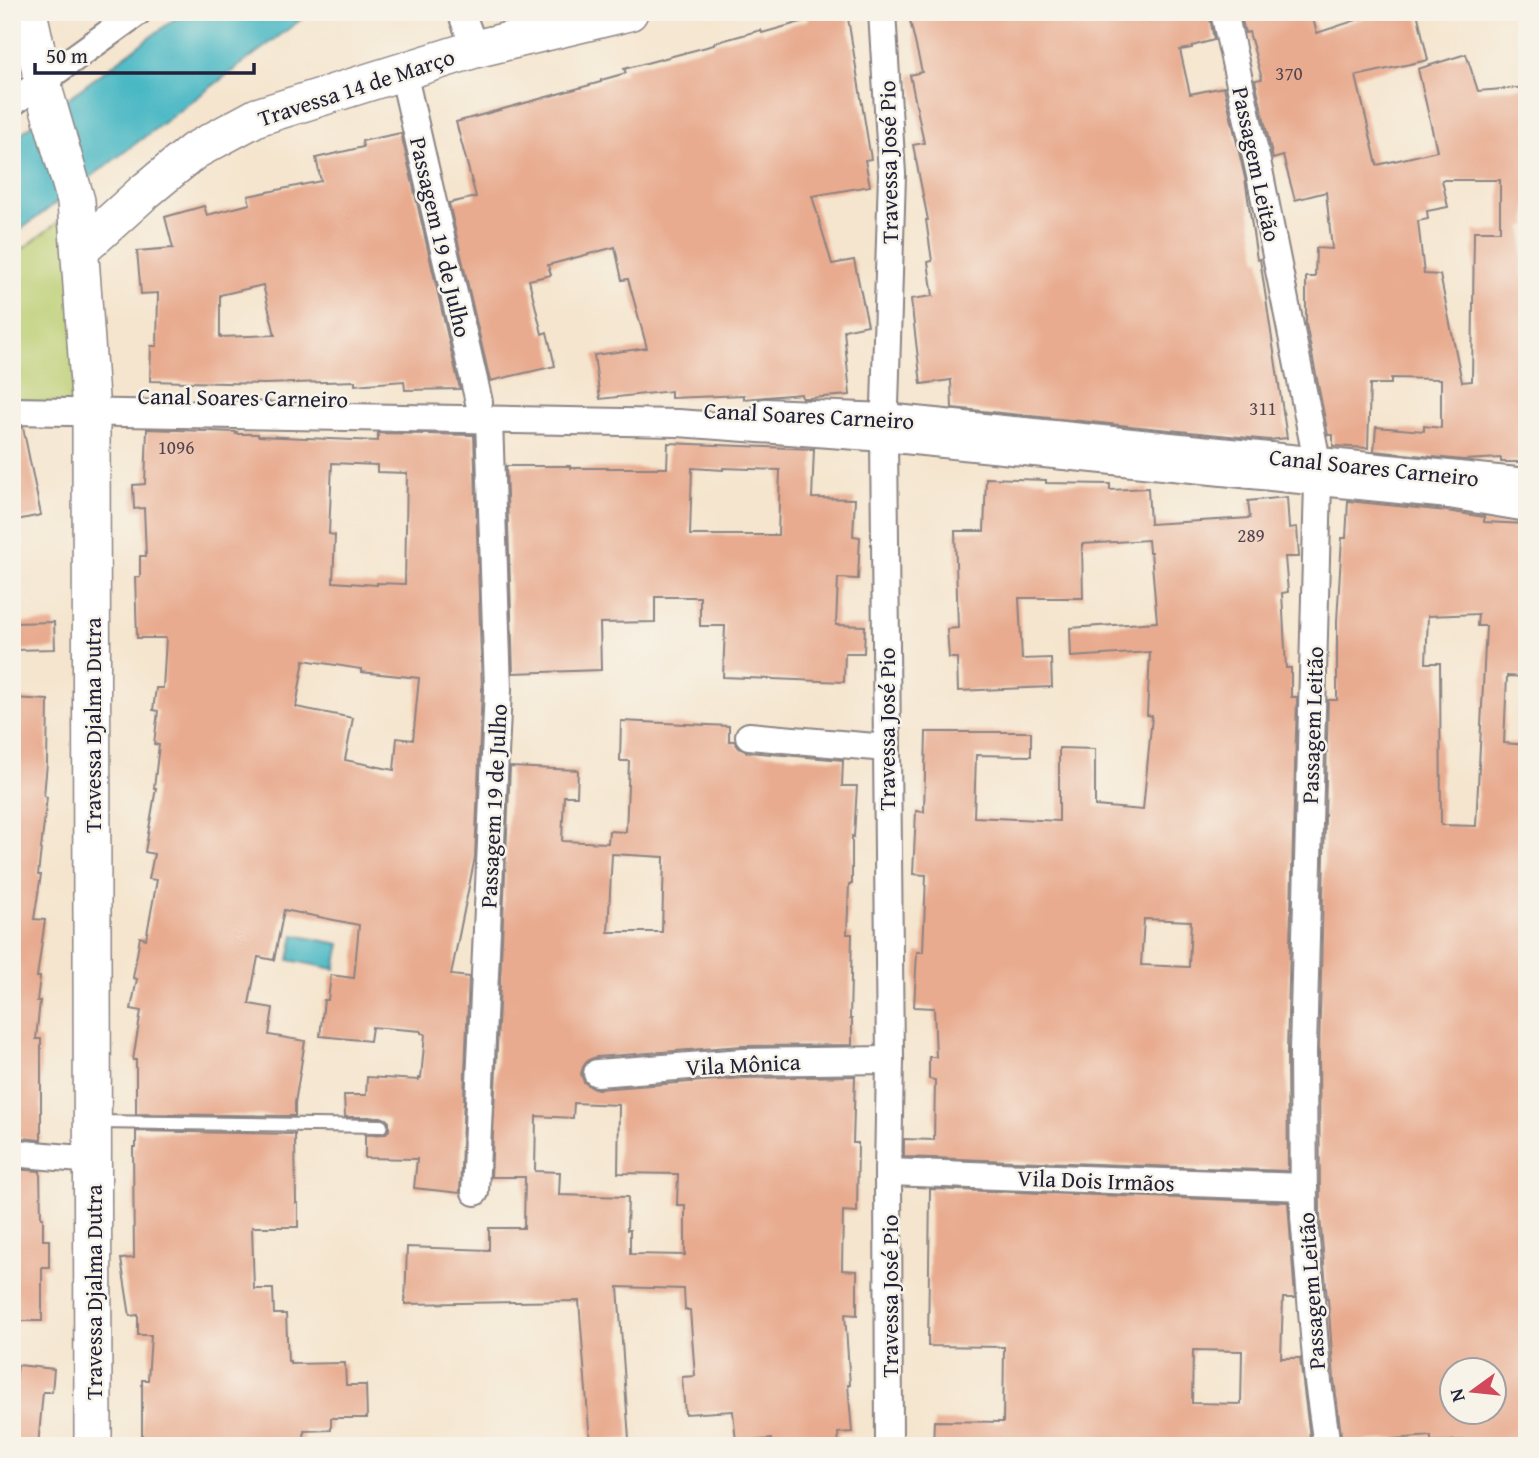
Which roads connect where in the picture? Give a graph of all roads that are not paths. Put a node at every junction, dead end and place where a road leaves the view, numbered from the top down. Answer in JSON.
{"nodes":[{"id":1,"x":28,"y":12,"type":"edge"},
{"id":2,"x":138,"y":12,"type":"edge"},
{"id":3,"x":461,"y":12,"type":"edge"},
{"id":4,"x":629,"y":12,"type":"edge"},
{"id":5,"x":882,"y":12,"type":"edge"},
{"id":6,"x":1224,"y":12,"type":"edge"},
{"id":7,"x":475,"y":49,"type":"junction"},
{"id":8,"x":402,"y":72,"type":"junction"},
{"id":9,"x":33,"y":92,"type":"edge"},
{"id":10,"x":80,"y":250,"type":"junction"},
{"id":11,"x":90,"y":403,"type":"junction"},
{"id":12,"x":12,"y":411,"type":"edge"},
{"id":13,"x":484,"y":411,"type":"junction"},
{"id":14,"x":885,"y":428,"type":"junction"},
{"id":15,"x":1317,"y":472,"type":"junction"},
{"id":16,"x":1527,"y":482,"type":"edge"},
{"id":17,"x":1527,"y":508,"type":"edge"},
{"id":18,"x":750,"y":736,"type":"dead end"},
{"id":19,"x":886,"y":748,"type":"junction"},
{"id":20,"x":890,"y":1060,"type":"junction"},
{"id":21,"x":597,"y":1073,"type":"dead end"},
{"id":22,"x":92,"y":1122,"type":"junction"},
{"id":23,"x":381,"y":1126,"type":"dead end"},
{"id":24,"x":12,"y":1153,"type":"edge"},
{"id":25,"x":92,"y":1160,"type":"junction"},
{"id":26,"x":888,"y":1172,"type":"junction"},
{"id":27,"x":1304,"y":1187,"type":"junction"},
{"id":28,"x":475,"y":1192,"type":"dead end"},
{"id":29,"x":93,"y":1446,"type":"edge"},
{"id":30,"x":890,"y":1446,"type":"edge"},
{"id":31,"x":1327,"y":1446,"type":"edge"}],
"edges":[{"from":1,"to":9,"type":"street","name":"Travessa Djalma Dutra"},
{"from":2,"to":9,"type":"street"},
{"from":3,"to":7,"type":"street"},
{"from":4,"to":7,"type":"street","name":"Travessa 14 de Março"},
{"from":5,"to":14,"type":"street","name":"Travessa José Pio"},
{"from":6,"to":15,"type":"street","name":"Passagem Leitão"},
{"from":7,"to":8,"type":"street","name":"Travessa 14 de Março"},
{"from":8,"to":10,"type":"street","name":"Travessa 14 de Março"},
{"from":8,"to":13,"type":"street","name":"Passagem 19 de Julho"},
{"from":9,"to":10,"type":"street","name":"Travessa Djalma Dutra"},
{"from":10,"to":11,"type":"street","name":"Travessa Djalma Dutra"},
{"from":11,"to":12,"type":"street","name":"Canal Soares Carneiro"},
{"from":11,"to":13,"type":"street","name":"Canal Soares Carneiro"},
{"from":11,"to":22,"type":"street","name":"Travessa Djalma Dutra"},
{"from":13,"to":14,"type":"street","name":"Canal Soares Carneiro"},
{"from":13,"to":28,"type":"street","name":"Passagem 19 de Julho"},
{"from":14,"to":15,"type":"street","name":"Canal Soares Carneiro"},
{"from":14,"to":19,"type":"street","name":"Travessa José Pio"},
{"from":15,"to":16,"type":"street","name":"Canal Soares Carneiro"},
{"from":15,"to":17,"type":"street","name":"Canal Soares Carneiro"},
{"from":15,"to":27,"type":"street","name":"Passagem Leitão"},
{"from":18,"to":19,"type":"street"},
{"from":19,"to":20,"type":"street","name":"Travessa José Pio"},
{"from":20,"to":21,"type":"street","name":"Vila Mônica"},
{"from":20,"to":26,"type":"street","name":"Travessa José Pio"},
{"from":22,"to":23,"type":"lane"},
{"from":22,"to":25,"type":"street","name":"Travessa Djalma Dutra"},
{"from":24,"to":25,"type":"street"},
{"from":25,"to":29,"type":"street","name":"Travessa Djalma Dutra"},
{"from":26,"to":27,"type":"street","name":"Vila Dois Irmãos"},
{"from":26,"to":30,"type":"street","name":"Travessa José Pio"},
{"from":27,"to":31,"type":"street","name":"Passagem Leitão"}]}
